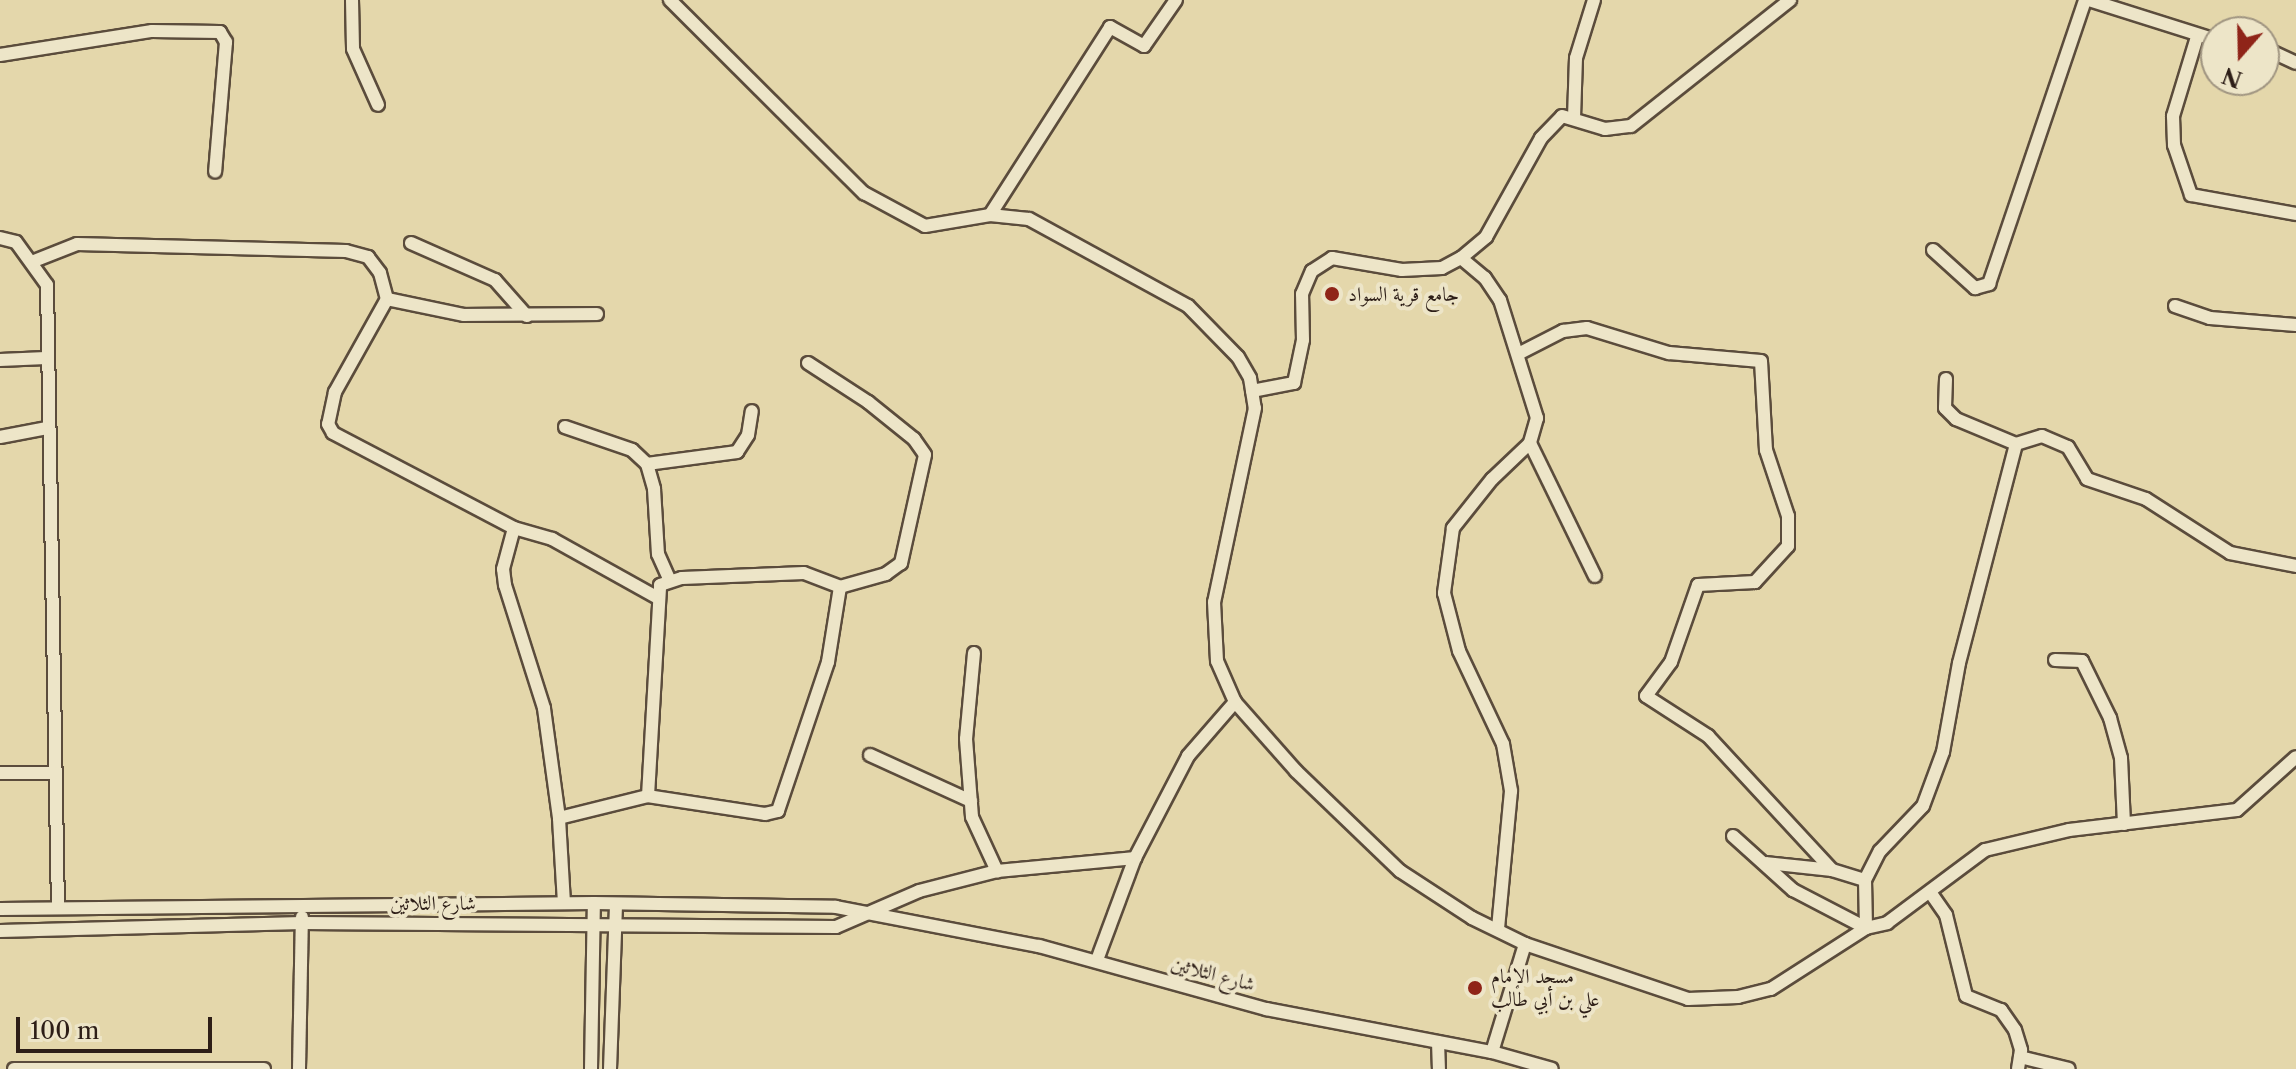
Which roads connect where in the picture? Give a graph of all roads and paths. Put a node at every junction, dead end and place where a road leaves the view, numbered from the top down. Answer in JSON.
{"nodes":[{"id":1,"x":352,"y":0,"type":"edge"},
{"id":2,"x":670,"y":0,"type":"edge"},
{"id":3,"x":1176,"y":0,"type":"edge"},
{"id":4,"x":1594,"y":0,"type":"edge"},
{"id":5,"x":1790,"y":0,"type":"edge"},
{"id":6,"x":2087,"y":0,"type":"edge"},
{"id":7,"x":2197,"y":37,"type":"junction"},
{"id":8,"x":2200,"y":37,"type":"edge"},
{"id":9,"x":0,"y":55,"type":"edge"},
{"id":10,"x":378,"y":105,"type":"dead end"},
{"id":11,"x":1574,"y":118,"type":"junction"},
{"id":12,"x":215,"y":172,"type":"dead end"},
{"id":13,"x":2296,"y":214,"type":"edge"},
{"id":14,"x":990,"y":215,"type":"junction"},
{"id":15,"x":0,"y":238,"type":"edge"},
{"id":16,"x":411,"y":243,"type":"dead end"},
{"id":17,"x":1933,"y":250,"type":"dead end"},
{"id":18,"x":1461,"y":258,"type":"junction"},
{"id":19,"x":34,"y":261,"type":"junction"},
{"id":20,"x":387,"y":299,"type":"junction"},
{"id":21,"x":2175,"y":306,"type":"dead end"},
{"id":22,"x":597,"y":314,"type":"dead end"},
{"id":23,"x":527,"y":316,"type":"junction"},
{"id":24,"x":2296,"y":325,"type":"edge"},
{"id":25,"x":1518,"y":354,"type":"junction"},
{"id":26,"x":46,"y":358,"type":"junction"},
{"id":27,"x":0,"y":360,"type":"edge"},
{"id":28,"x":808,"y":363,"type":"dead end"},
{"id":29,"x":1946,"y":379,"type":"dead end"},
{"id":30,"x":1252,"y":391,"type":"junction"},
{"id":31,"x":752,"y":411,"type":"dead end"},
{"id":32,"x":565,"y":427,"type":"dead end"},
{"id":33,"x":47,"y":428,"type":"junction"},
{"id":34,"x":0,"y":437,"type":"edge"},
{"id":35,"x":1530,"y":443,"type":"junction"},
{"id":36,"x":2016,"y":444,"type":"junction"},
{"id":37,"x":647,"y":464,"type":"junction"},
{"id":38,"x":514,"y":528,"type":"junction"},
{"id":39,"x":2296,"y":566,"type":"edge"},
{"id":40,"x":1595,"y":576,"type":"dead end"},
{"id":41,"x":669,"y":579,"type":"junction"},
{"id":42,"x":840,"y":587,"type":"junction"},
{"id":43,"x":658,"y":598,"type":"junction"},
{"id":44,"x":974,"y":653,"type":"dead end"},
{"id":45,"x":2055,"y":660,"type":"dead end"},
{"id":46,"x":1235,"y":702,"type":"junction"},
{"id":47,"x":870,"y":755,"type":"dead end"},
{"id":48,"x":2296,"y":757,"type":"edge"},
{"id":49,"x":0,"y":773,"type":"edge"},
{"id":50,"x":55,"y":773,"type":"junction"},
{"id":51,"x":648,"y":796,"type":"junction"},
{"id":52,"x":971,"y":801,"type":"junction"},
{"id":53,"x":559,"y":818,"type":"junction"},
{"id":54,"x":2124,"y":824,"type":"junction"},
{"id":55,"x":1733,"y":836,"type":"dead end"},
{"id":56,"x":1135,"y":858,"type":"junction"},
{"id":57,"x":1767,"y":863,"type":"junction"},
{"id":58,"x":1832,"y":870,"type":"junction"},
{"id":59,"x":997,"y":871,"type":"junction"},
{"id":60,"x":1865,"y":880,"type":"junction"},
{"id":61,"x":1930,"y":892,"type":"junction"},
{"id":62,"x":564,"y":903,"type":"junction"},
{"id":63,"x":594,"y":903,"type":"junction"},
{"id":64,"x":616,"y":904,"type":"junction"},
{"id":65,"x":303,"y":906,"type":"junction"},
{"id":66,"x":58,"y":908,"type":"junction"},
{"id":67,"x":0,"y":909,"type":"edge"},
{"id":68,"x":863,"y":916,"type":"junction"},
{"id":69,"x":302,"y":923,"type":"junction"},
{"id":70,"x":594,"y":924,"type":"junction"},
{"id":71,"x":616,"y":924,"type":"junction"},
{"id":72,"x":1498,"y":928,"type":"junction"},
{"id":73,"x":1866,"y":928,"type":"junction"},
{"id":74,"x":0,"y":931,"type":"edge"},
{"id":75,"x":1525,"y":944,"type":"junction"},
{"id":76,"x":1097,"y":960,"type":"junction"},
{"id":77,"x":1438,"y":1042,"type":"junction"},
{"id":78,"x":1492,"y":1052,"type":"junction"},
{"id":79,"x":2019,"y":1063,"type":"edge"},
{"id":80,"x":14,"y":1069,"type":"edge"},
{"id":81,"x":264,"y":1069,"type":"edge"},
{"id":82,"x":299,"y":1069,"type":"edge"},
{"id":83,"x":591,"y":1069,"type":"edge"},
{"id":84,"x":610,"y":1069,"type":"edge"},
{"id":85,"x":1439,"y":1069,"type":"edge"},
{"id":86,"x":1552,"y":1069,"type":"edge"},
{"id":87,"x":2069,"y":1069,"type":"edge"}],
"edges":[{"from":1,"to":10,"type":"street"},
{"from":2,"to":14,"type":"street"},
{"from":3,"to":14,"type":"street"},
{"from":4,"to":11,"type":"street"},
{"from":5,"to":11,"type":"street"},
{"from":6,"to":7,"type":"street"},
{"from":6,"to":17,"type":"street"},
{"from":7,"to":8,"type":"street"},
{"from":7,"to":13,"type":"street"},
{"from":9,"to":12,"type":"street"},
{"from":11,"to":18,"type":"street"},
{"from":14,"to":30,"type":"street"},
{"from":15,"to":19,"type":"street"},
{"from":16,"to":23,"type":"street"},
{"from":18,"to":25,"type":"street"},
{"from":18,"to":30,"type":"street"},
{"from":19,"to":20,"type":"street"},
{"from":19,"to":26,"type":"street"},
{"from":20,"to":23,"type":"street"},
{"from":20,"to":38,"type":"street"},
{"from":21,"to":24,"type":"street"},
{"from":22,"to":23,"type":"street"},
{"from":25,"to":35,"type":"street"},
{"from":25,"to":58,"type":"street"},
{"from":26,"to":27,"type":"street"},
{"from":26,"to":33,"type":"street"},
{"from":28,"to":42,"type":"street"},
{"from":29,"to":36,"type":"street"},
{"from":30,"to":46,"type":"street"},
{"from":31,"to":37,"type":"street"},
{"from":32,"to":37,"type":"street"},
{"from":33,"to":34,"type":"street"},
{"from":33,"to":50,"type":"street"},
{"from":35,"to":40,"type":"street"},
{"from":35,"to":72,"type":"street"},
{"from":36,"to":39,"type":"street"},
{"from":36,"to":60,"type":"street"},
{"from":37,"to":41,"type":"street"},
{"from":38,"to":43,"type":"street"},
{"from":38,"to":53,"type":"street"},
{"from":41,"to":42,"type":"street"},
{"from":41,"to":43,"type":"street"},
{"from":42,"to":51,"type":"street"},
{"from":43,"to":51,"type":"street"},
{"from":44,"to":52,"type":"street"},
{"from":45,"to":54,"type":"street"},
{"from":46,"to":56,"type":"street"},
{"from":46,"to":72,"type":"street"},
{"from":47,"to":52,"type":"street"},
{"from":48,"to":54,"type":"street"},
{"from":49,"to":50,"type":"street"},
{"from":50,"to":66,"type":"street"},
{"from":51,"to":53,"type":"street"},
{"from":52,"to":59,"type":"street"},
{"from":53,"to":62,"type":"street"},
{"from":54,"to":61,"type":"street"},
{"from":55,"to":57,"type":"street"},
{"from":56,"to":59,"type":"street"},
{"from":56,"to":76,"type":"street"},
{"from":57,"to":58,"type":"street"},
{"from":57,"to":73,"type":"street"},
{"from":58,"to":60,"type":"street"},
{"from":59,"to":68,"type":"street"},
{"from":60,"to":73,"type":"street"},
{"from":61,"to":73,"type":"street"},
{"from":61,"to":79,"type":"street"},
{"from":62,"to":63,"type":"street","name":"شارع الثلاثين"},
{"from":62,"to":65,"type":"street","name":"شارع الثلاثين"},
{"from":63,"to":64,"type":"street","name":"شارع الثلاثين"},
{"from":63,"to":70,"type":"street"},
{"from":64,"to":68,"type":"street","name":"شارع الثلاثين"},
{"from":64,"to":71,"type":"street"},
{"from":65,"to":66,"type":"street","name":"شارع الثلاثين"},
{"from":65,"to":69,"type":"street"},
{"from":66,"to":67,"type":"street","name":"شارع الثلاثين"},
{"from":68,"to":71,"type":"street","name":"شارع الثلاثين"},
{"from":68,"to":76,"type":"street","name":"شارع الثلاثين"},
{"from":69,"to":70,"type":"street","name":"شارع الثلاثين"},
{"from":69,"to":74,"type":"street","name":"شارع الثلاثين"},
{"from":69,"to":82,"type":"street"},
{"from":70,"to":71,"type":"street","name":"شارع الثلاثين"},
{"from":70,"to":83,"type":"street"},
{"from":71,"to":84,"type":"street"},
{"from":72,"to":75,"type":"street"},
{"from":73,"to":75,"type":"street"},
{"from":75,"to":78,"type":"street"},
{"from":76,"to":77,"type":"street","name":"شارع الثلاثين"},
{"from":77,"to":78,"type":"street","name":"شارع الثلاثين"},
{"from":77,"to":85,"type":"street"},
{"from":78,"to":86,"type":"street","name":"شارع الثلاثين"},
{"from":79,"to":87,"type":"street"},
{"from":80,"to":81,"type":"street"}]}
